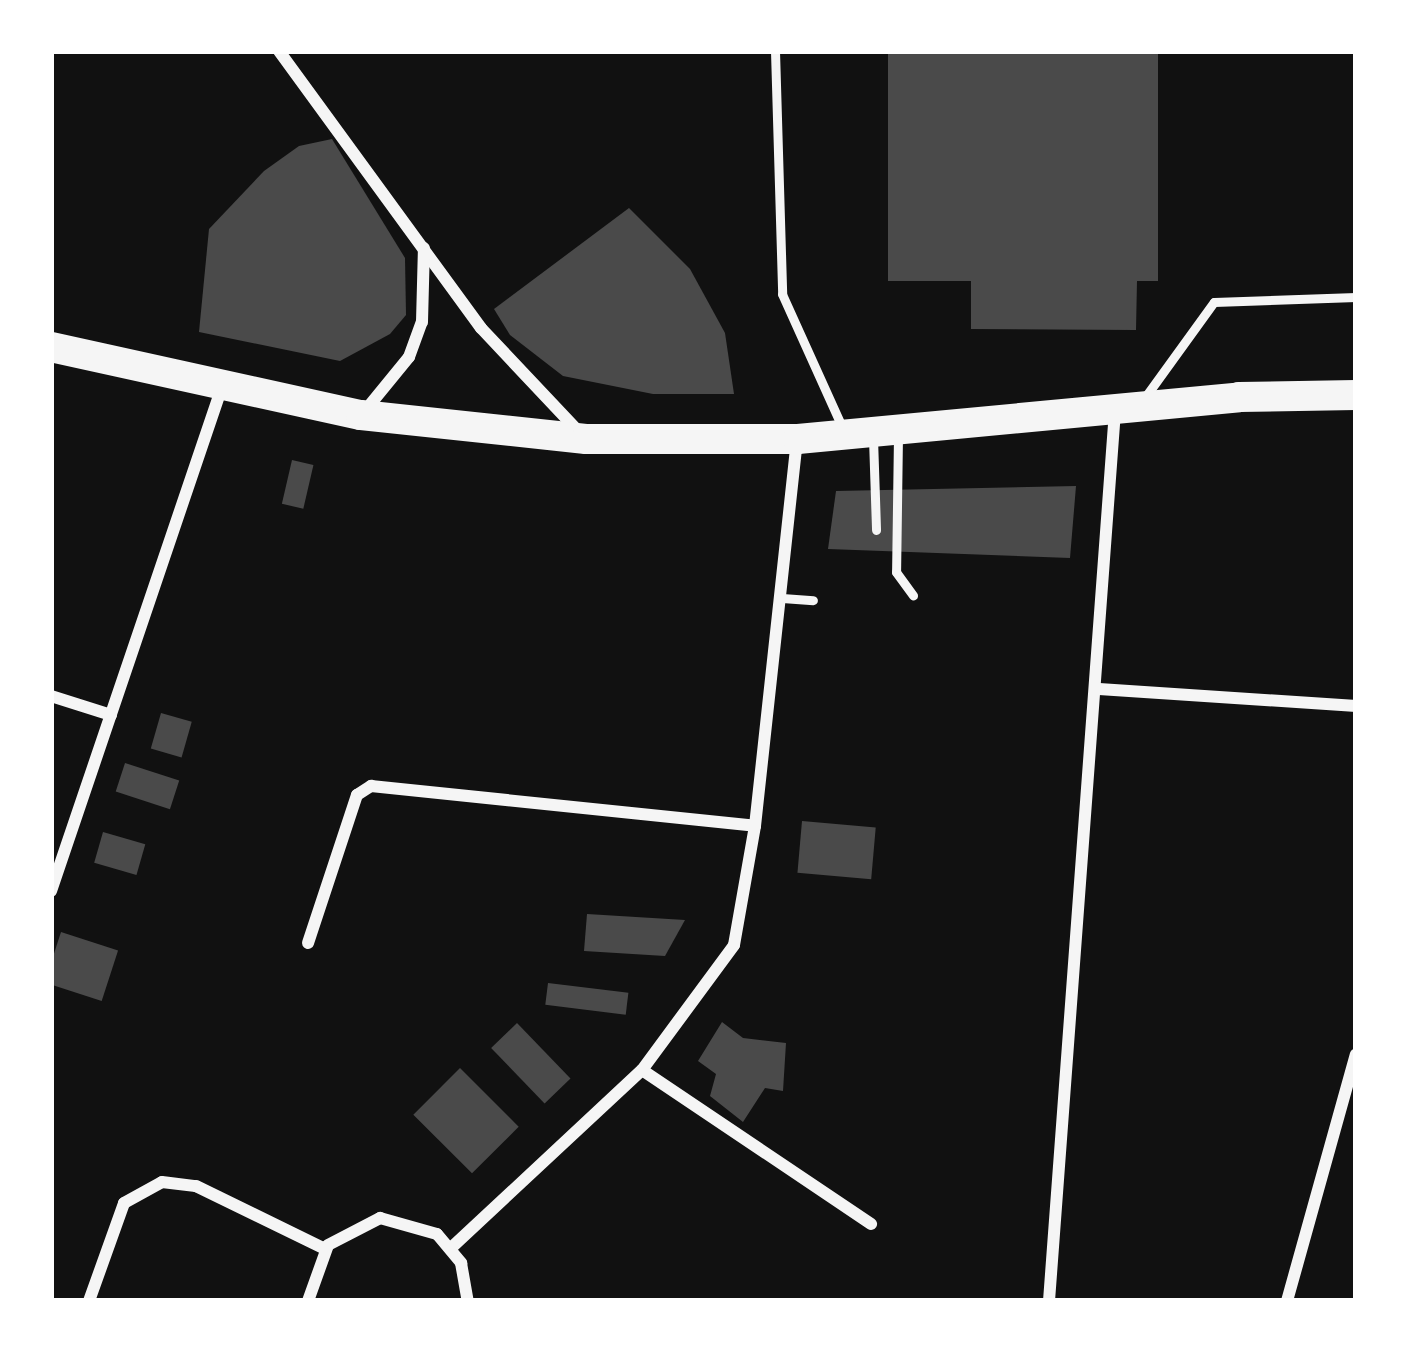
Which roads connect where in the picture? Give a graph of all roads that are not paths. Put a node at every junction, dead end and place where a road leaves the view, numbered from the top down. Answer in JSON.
{"nodes":[{"id":1,"x":279,"y":51,"type":"edge"},
{"id":2,"x":775,"y":51,"type":"edge"},
{"id":3,"x":424,"y":247,"type":"junction"},
{"id":4,"x":1356,"y":297,"type":"edge"},
{"id":5,"x":51,"y":347,"type":"edge"},
{"id":6,"x":221,"y":390,"type":"junction"},
{"id":7,"x":1356,"y":395,"type":"edge"},
{"id":8,"x":1128,"y":406,"type":"junction"},
{"id":9,"x":361,"y":415,"type":"junction"},
{"id":10,"x":872,"y":432,"type":"junction"},
{"id":11,"x":586,"y":440,"type":"junction"},
{"id":12,"x":798,"y":440,"type":"junction"},
{"id":13,"x":876,"y":530,"type":"dead end"},
{"id":14,"x":913,"y":595,"type":"dead end"},
{"id":15,"x":782,"y":598,"type":"junction"},
{"id":16,"x":813,"y":600,"type":"dead end"},
{"id":17,"x":1099,"y":689,"type":"junction"},
{"id":18,"x":51,"y":696,"type":"edge"},
{"id":19,"x":1356,"y":706,"type":"edge"},
{"id":20,"x":111,"y":715,"type":"junction"},
{"id":21,"x":755,"y":826,"type":"junction"},
{"id":22,"x":51,"y":891,"type":"edge"},
{"id":23,"x":308,"y":943,"type":"dead end"},
{"id":24,"x":1356,"y":1054,"type":"edge"},
{"id":25,"x":642,"y":1070,"type":"junction"},
{"id":26,"x":872,"y":1224,"type":"dead end"},
{"id":27,"x":452,"y":1248,"type":"junction"},
{"id":28,"x":325,"y":1249,"type":"junction"},
{"id":29,"x":88,"y":1301,"type":"edge"},
{"id":30,"x":308,"y":1301,"type":"edge"},
{"id":31,"x":468,"y":1301,"type":"edge"},
{"id":32,"x":1049,"y":1301,"type":"edge"},
{"id":33,"x":1287,"y":1301,"type":"edge"}],
"edges":[{"from":1,"to":3,"type":"street"},
{"from":2,"to":10,"type":"lane"},
{"from":3,"to":9,"type":"street"},
{"from":3,"to":11,"type":"street"},
{"from":4,"to":8,"type":"lane"},
{"from":5,"to":6,"type":"main road"},
{"from":6,"to":9,"type":"main road"},
{"from":6,"to":20,"type":"street"},
{"from":7,"to":8,"type":"main road"},
{"from":8,"to":10,"type":"main road"},
{"from":8,"to":17,"type":"street"},
{"from":9,"to":11,"type":"main road"},
{"from":10,"to":12,"type":"main road"},
{"from":10,"to":13,"type":"lane"},
{"from":10,"to":14,"type":"lane"},
{"from":11,"to":12,"type":"main road"},
{"from":12,"to":15,"type":"street"},
{"from":15,"to":16,"type":"lane"},
{"from":15,"to":21,"type":"street"},
{"from":17,"to":19,"type":"street"},
{"from":17,"to":32,"type":"street"},
{"from":18,"to":20,"type":"street"},
{"from":20,"to":22,"type":"street"},
{"from":21,"to":23,"type":"street"},
{"from":21,"to":25,"type":"street"},
{"from":24,"to":33,"type":"street"},
{"from":25,"to":26,"type":"street"},
{"from":25,"to":27,"type":"street"},
{"from":27,"to":28,"type":"street"},
{"from":27,"to":31,"type":"street"},
{"from":28,"to":29,"type":"street"},
{"from":28,"to":30,"type":"street"}]}
